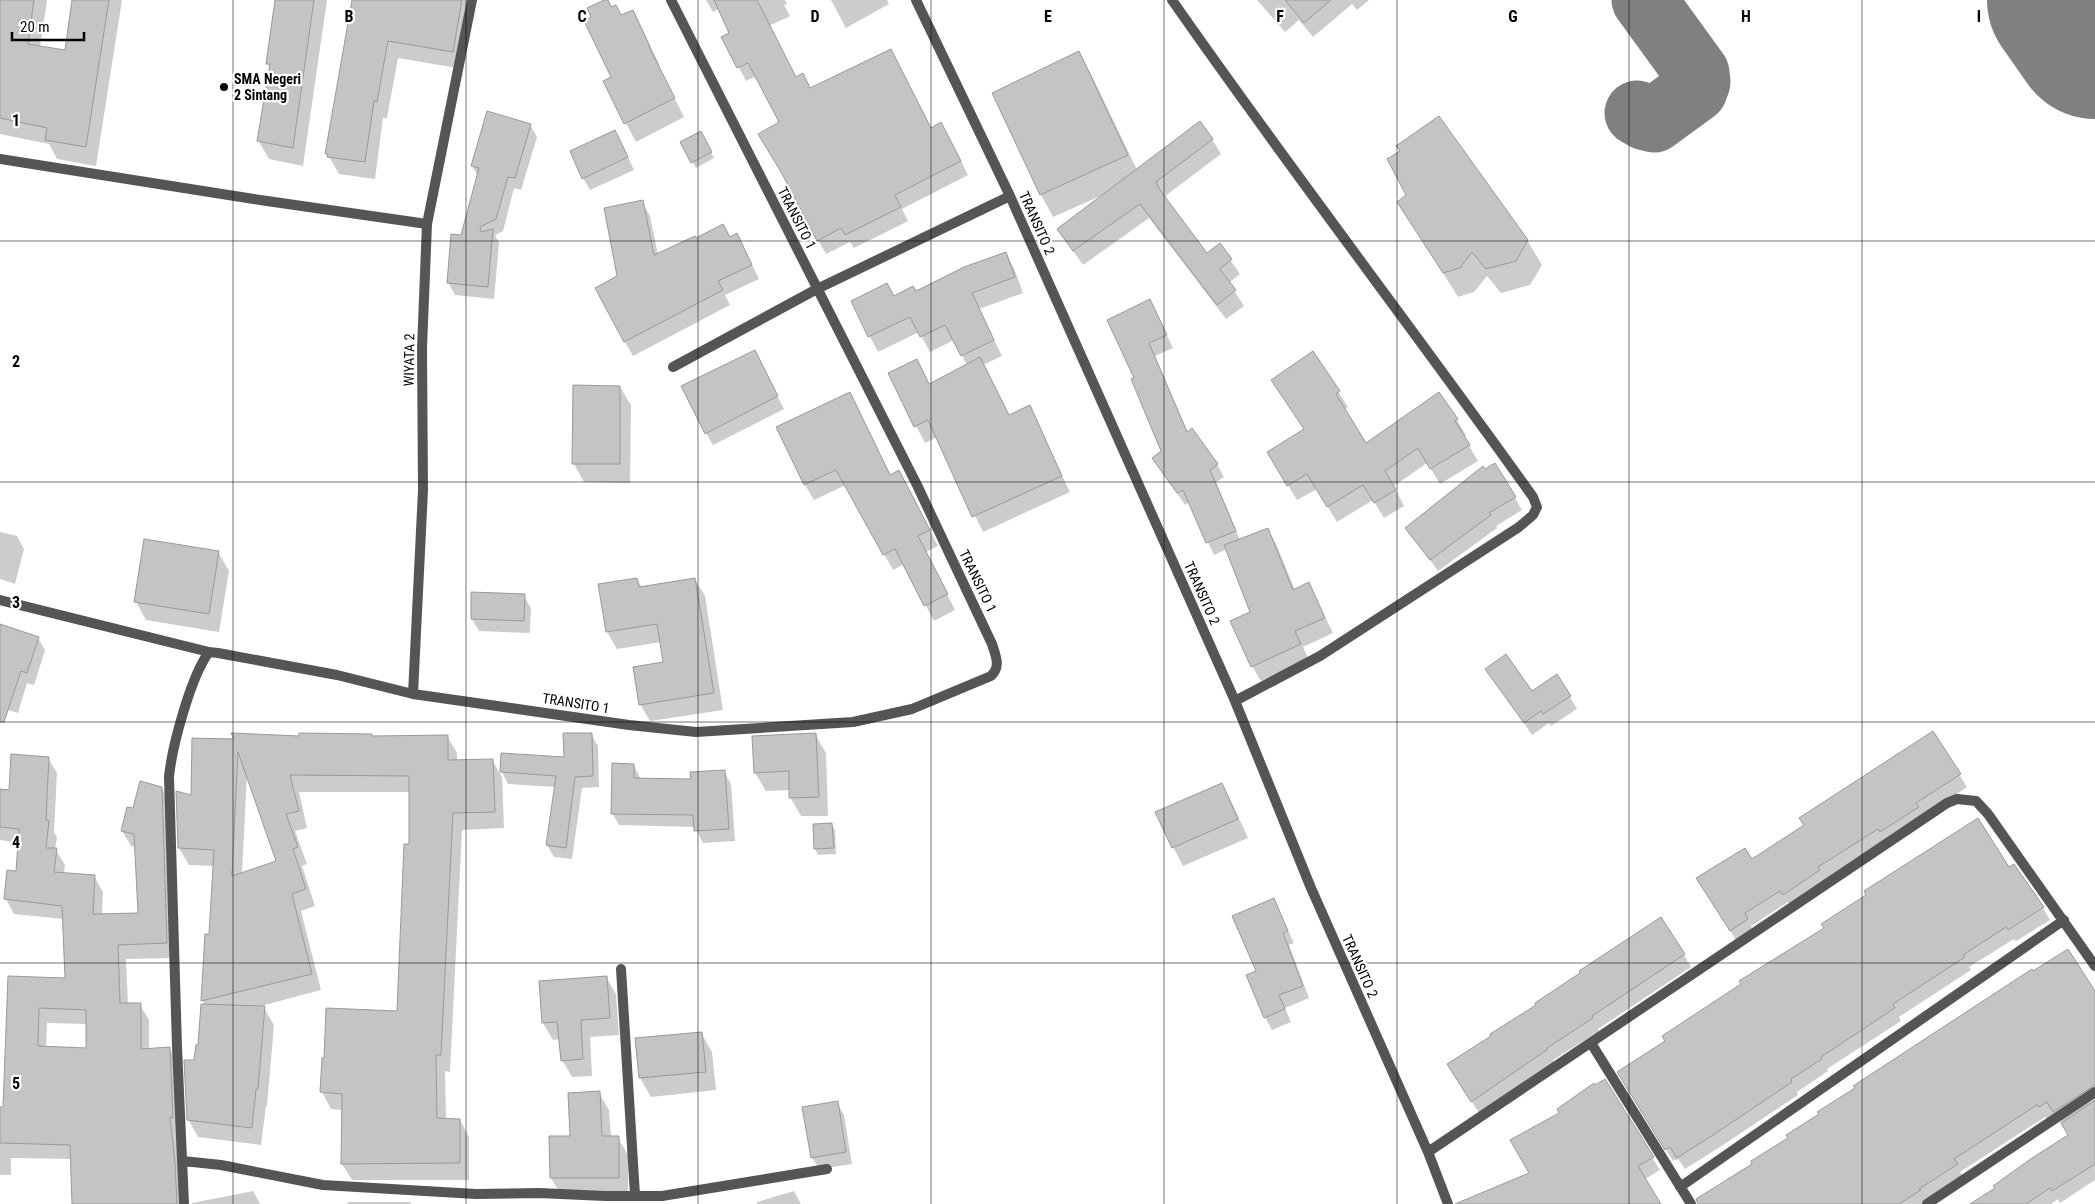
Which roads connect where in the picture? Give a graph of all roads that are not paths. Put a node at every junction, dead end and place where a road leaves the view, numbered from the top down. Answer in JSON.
{"nodes":[{"id":1,"x":472,"y":0,"type":"edge"},
{"id":2,"x":670,"y":0,"type":"edge"},
{"id":3,"x":916,"y":0,"type":"edge"},
{"id":4,"x":1172,"y":0,"type":"edge"},
{"id":5,"x":0,"y":159,"type":"edge"},
{"id":6,"x":1010,"y":196,"type":"junction"},
{"id":7,"x":427,"y":224,"type":"junction"},
{"id":8,"x":817,"y":289,"type":"junction"},
{"id":9,"x":673,"y":367,"type":"dead end"},
{"id":10,"x":0,"y":600,"type":"edge"},
{"id":11,"x":209,"y":652,"type":"junction"},
{"id":12,"x":413,"y":694,"type":"junction"},
{"id":13,"x":1235,"y":701,"type":"junction"},
{"id":14,"x":2064,"y":920,"type":"junction"},
{"id":15,"x":2095,"y":966,"type":"edge"},
{"id":16,"x":621,"y":969,"type":"dead end"},
{"id":17,"x":1591,"y":1043,"type":"junction"},
{"id":18,"x":2095,"y":1092,"type":"edge"},
{"id":19,"x":1428,"y":1152,"type":"junction"},
{"id":20,"x":183,"y":1161,"type":"junction"},
{"id":21,"x":827,"y":1169,"type":"dead end"},
{"id":22,"x":1680,"y":1187,"type":"junction"},
{"id":23,"x":635,"y":1195,"type":"junction"},
{"id":24,"x":663,"y":1200,"type":"edge"},
{"id":25,"x":184,"y":1204,"type":"edge"},
{"id":26,"x":1448,"y":1204,"type":"edge"},
{"id":27,"x":1692,"y":1204,"type":"edge"},
{"id":28,"x":1927,"y":1204,"type":"edge"}],
"edges":[{"from":1,"to":7,"type":"street","name":"WIYATA 2"},
{"from":2,"to":8,"type":"street","name":"TRANSITO 1"},
{"from":3,"to":6,"type":"street","name":"TRANSITO 2"},
{"from":4,"to":13,"type":"street"},
{"from":5,"to":7,"type":"street"},
{"from":6,"to":8,"type":"street"},
{"from":6,"to":13,"type":"street","name":"TRANSITO 2"},
{"from":7,"to":12,"type":"street","name":"WIYATA 2"},
{"from":8,"to":9,"type":"street"},
{"from":8,"to":12,"type":"street","name":"TRANSITO 1"},
{"from":10,"to":11,"type":"street"},
{"from":11,"to":12,"type":"street"},
{"from":11,"to":20,"type":"street"},
{"from":13,"to":19,"type":"street","name":"TRANSITO 2"},
{"from":14,"to":15,"type":"street"},
{"from":14,"to":17,"type":"street"},
{"from":14,"to":22,"type":"street"},
{"from":16,"to":23,"type":"street"},
{"from":17,"to":19,"type":"street"},
{"from":17,"to":22,"type":"street"},
{"from":18,"to":28,"type":"street"},
{"from":19,"to":26,"type":"street","name":"TRANSITO 2"},
{"from":20,"to":23,"type":"street"},
{"from":20,"to":25,"type":"street"},
{"from":21,"to":24,"type":"street"},
{"from":22,"to":27,"type":"street"},
{"from":23,"to":24,"type":"street"}]}
